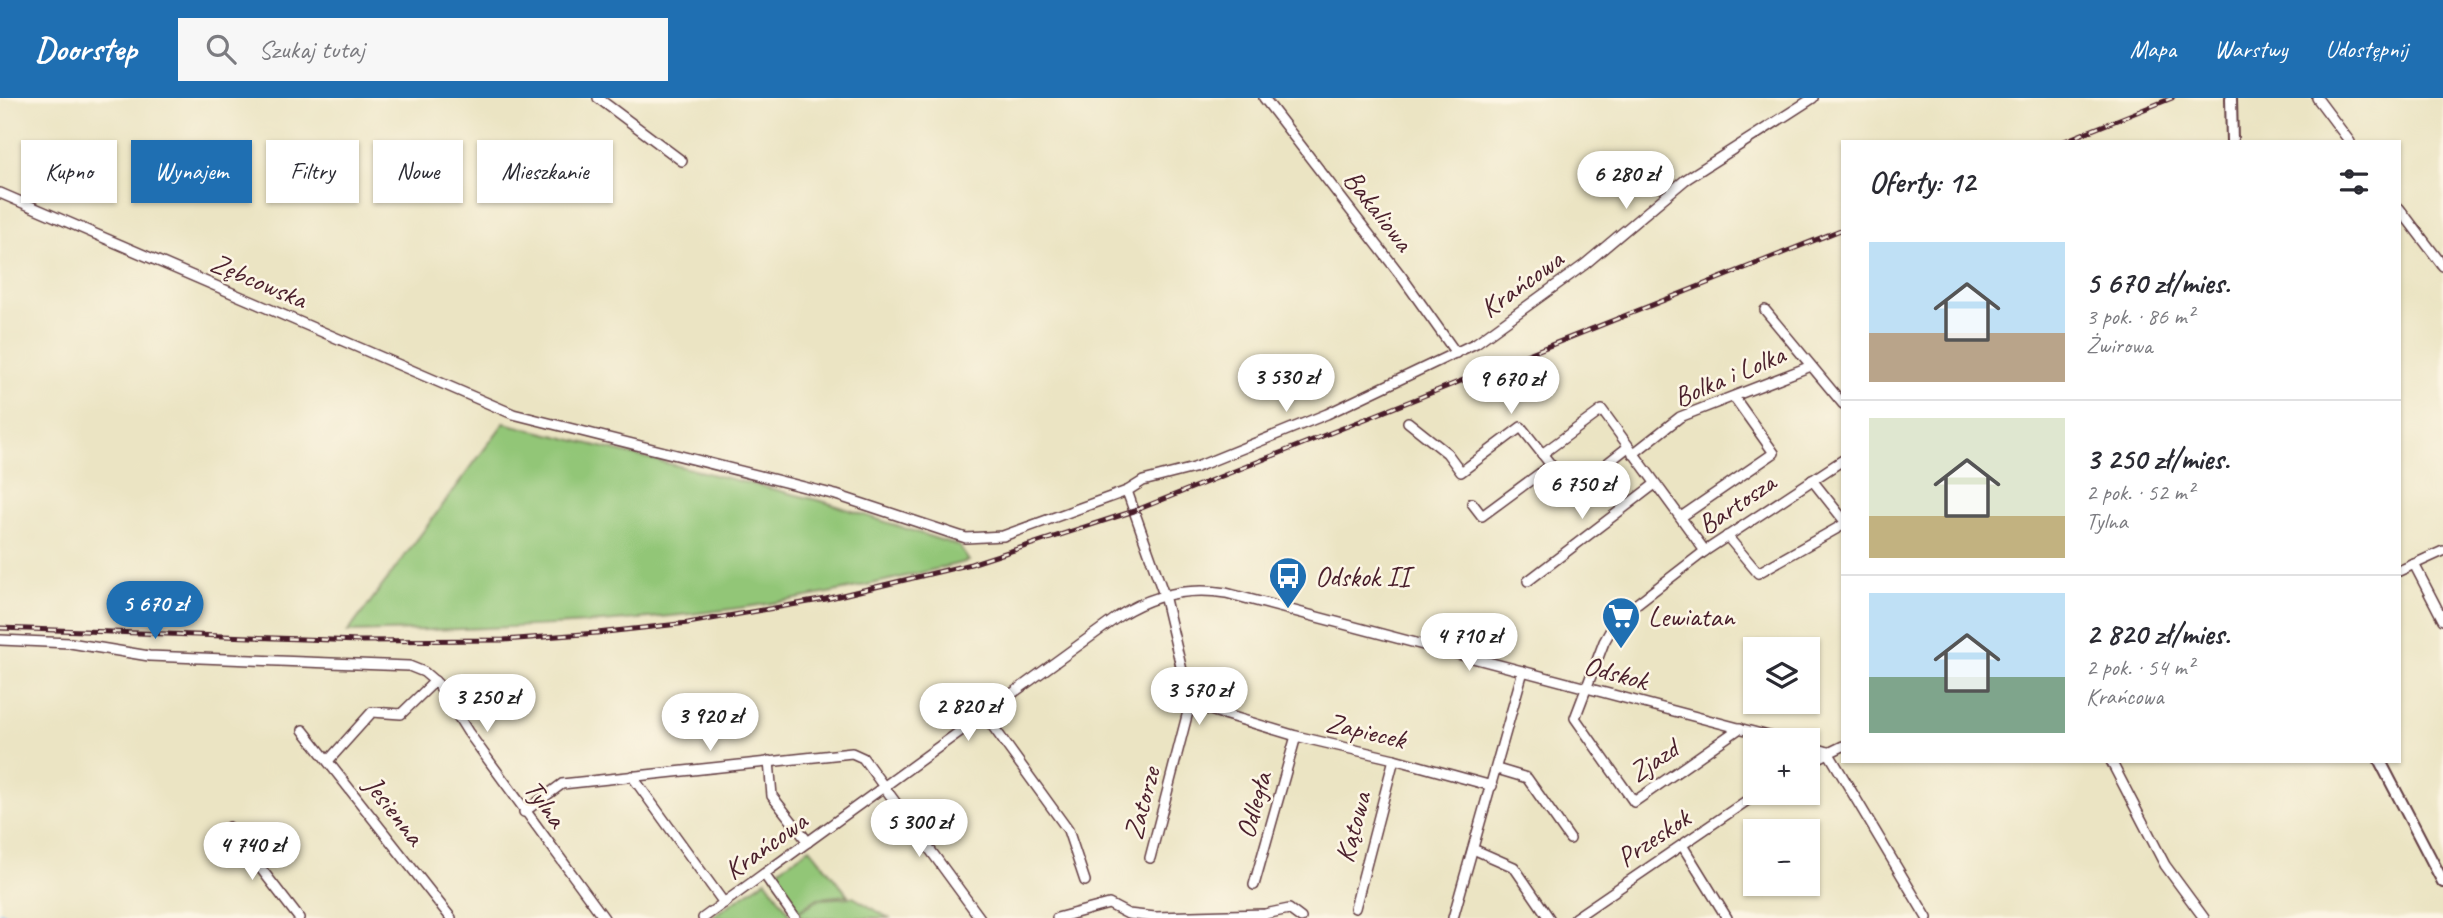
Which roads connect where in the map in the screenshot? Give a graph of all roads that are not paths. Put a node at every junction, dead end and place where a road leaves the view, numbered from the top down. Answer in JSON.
{"nodes":[{"id":1,"x":598,"y":98,"type":"edge"},
{"id":2,"x":1264,"y":98,"type":"edge"},
{"id":3,"x":1813,"y":98,"type":"edge"},
{"id":4,"x":2231,"y":98,"type":"edge"},
{"id":5,"x":2317,"y":98,"type":"edge"},
{"id":6,"x":2232,"y":140,"type":"edge"},
{"id":7,"x":2348,"y":140,"type":"edge"},
{"id":8,"x":682,"y":161,"type":"dead end"},
{"id":9,"x":0,"y":193,"type":"edge"},
{"id":10,"x":2401,"y":211,"type":"edge"},
{"id":11,"x":2443,"y":266,"type":"edge"},
{"id":12,"x":1765,"y":310,"type":"dead end"},
{"id":13,"x":1456,"y":353,"type":"junction"},
{"id":14,"x":1811,"y":366,"type":"junction"},
{"id":15,"x":1734,"y":397,"type":"junction"},
{"id":16,"x":1841,"y":402,"type":"edge"},
{"id":17,"x":1408,"y":422,"type":"dead end"},
{"id":18,"x":1630,"y":450,"type":"junction"},
{"id":19,"x":1542,"y":454,"type":"junction"},
{"id":20,"x":1841,"y":461,"type":"edge"},
{"id":21,"x":1550,"y":465,"type":"junction"},
{"id":22,"x":1812,"y":480,"type":"junction"},
{"id":23,"x":1655,"y":484,"type":"junction"},
{"id":24,"x":1127,"y":491,"type":"junction"},
{"id":25,"x":1472,"y":503,"type":"dead end"},
{"id":26,"x":1841,"y":516,"type":"edge"},
{"id":27,"x":1681,"y":517,"type":"junction"},
{"id":28,"x":1841,"y":526,"type":"edge"},
{"id":29,"x":1727,"y":536,"type":"junction"},
{"id":30,"x":1706,"y":551,"type":"junction"},
{"id":31,"x":2443,"y":551,"type":"edge"},
{"id":32,"x":2414,"y":564,"type":"junction"},
{"id":33,"x":2401,"y":570,"type":"edge"},
{"id":34,"x":1528,"y":581,"type":"dead end"},
{"id":35,"x":1164,"y":595,"type":"junction"},
{"id":36,"x":2443,"y":620,"type":"edge"},
{"id":37,"x":0,"y":640,"type":"edge"},
{"id":38,"x":1523,"y":671,"type":"junction"},
{"id":39,"x":435,"y":681,"type":"junction"},
{"id":40,"x":1587,"y":688,"type":"junction"},
{"id":41,"x":1190,"y":705,"type":"junction"},
{"id":42,"x":984,"y":714,"type":"junction"},
{"id":43,"x":1740,"y":728,"type":"junction"},
{"id":44,"x":1743,"y":729,"type":"edge"},
{"id":45,"x":303,"y":730,"type":"dead end"},
{"id":46,"x":1296,"y":736,"type":"junction"},
{"id":47,"x":1841,"y":747,"type":"edge"},
{"id":48,"x":1820,"y":750,"type":"edge"},
{"id":49,"x":1828,"y":752,"type":"junction"},
{"id":50,"x":1820,"y":754,"type":"edge"},
{"id":51,"x":1394,"y":759,"type":"junction"},
{"id":52,"x":328,"y":761,"type":"junction"},
{"id":53,"x":769,"y":761,"type":"junction"},
{"id":54,"x":2112,"y":763,"type":"edge"},
{"id":55,"x":2381,"y":763,"type":"edge"},
{"id":56,"x":1497,"y":769,"type":"junction"},
{"id":57,"x":632,"y":776,"type":"junction"},
{"id":58,"x":884,"y":786,"type":"junction"},
{"id":59,"x":1492,"y":786,"type":"junction"},
{"id":60,"x":1743,"y":803,"type":"edge"},
{"id":61,"x":524,"y":812,"type":"junction"},
{"id":62,"x":229,"y":827,"type":"dead end"},
{"id":63,"x":1570,"y":839,"type":"dead end"},
{"id":64,"x":808,"y":842,"type":"junction"},
{"id":65,"x":1682,"y":845,"type":"junction"},
{"id":66,"x":1473,"y":849,"type":"junction"},
{"id":67,"x":1150,"y":859,"type":"dead end"},
{"id":68,"x":2439,"y":865,"type":"edge"},
{"id":69,"x":764,"y":874,"type":"junction"},
{"id":70,"x":1085,"y":881,"type":"dead end"},
{"id":71,"x":2443,"y":882,"type":"edge"},
{"id":72,"x":1254,"y":886,"type":"dead end"},
{"id":73,"x":724,"y":902,"type":"junction"},
{"id":74,"x":1354,"y":908,"type":"dead end"},
{"id":75,"x":299,"y":918,"type":"edge"},
{"id":76,"x":451,"y":918,"type":"edge"},
{"id":77,"x":604,"y":918,"type":"edge"},
{"id":78,"x":704,"y":918,"type":"edge"},
{"id":79,"x":794,"y":918,"type":"edge"},
{"id":80,"x":980,"y":918,"type":"edge"},
{"id":81,"x":1057,"y":918,"type":"edge"},
{"id":82,"x":1301,"y":918,"type":"edge"},
{"id":83,"x":1453,"y":918,"type":"edge"},
{"id":84,"x":1549,"y":918,"type":"edge"},
{"id":85,"x":1575,"y":918,"type":"edge"},
{"id":86,"x":1727,"y":918,"type":"edge"},
{"id":87,"x":1927,"y":918,"type":"edge"},
{"id":88,"x":2204,"y":918,"type":"edge"}],
"edges":[{"from":1,"to":8,"type":"street"},
{"from":2,"to":13,"type":"street","name":"Bakaliowa"},
{"from":3,"to":13,"type":"street","name":"Krańcowa"},
{"from":4,"to":6,"type":"street"},
{"from":5,"to":7,"type":"street"},
{"from":9,"to":24,"type":"street","name":"Zębcowska"},
{"from":10,"to":11,"type":"street"},
{"from":12,"to":14,"type":"street","name":"Bolka i Lolka"},
{"from":13,"to":24,"type":"street","name":"Krańcowa"},
{"from":14,"to":15,"type":"street","name":"Bolka i Lolka"},
{"from":14,"to":16,"type":"street","name":"Bolka i Lolka"},
{"from":15,"to":18,"type":"street","name":"Bolka i Lolka"},
{"from":15,"to":27,"type":"street"},
{"from":17,"to":19,"type":"street"},
{"from":18,"to":19,"type":"street"},
{"from":18,"to":21,"type":"street","name":"Bolka i Lolka"},
{"from":18,"to":23,"type":"street"},
{"from":19,"to":21,"type":"street"},
{"from":20,"to":22,"type":"street","name":"Bartosza"},
{"from":21,"to":25,"type":"street"},
{"from":22,"to":26,"type":"street"},
{"from":22,"to":29,"type":"street","name":"Bartosza"},
{"from":23,"to":27,"type":"street"},
{"from":23,"to":34,"type":"street"},
{"from":24,"to":35,"type":"street"},
{"from":27,"to":30,"type":"street"},
{"from":28,"to":29,"type":"street"},
{"from":29,"to":30,"type":"street","name":"Bartosza"},
{"from":30,"to":40,"type":"street","name":"Bartosza"},
{"from":31,"to":32,"type":"street"},
{"from":32,"to":33,"type":"street"},
{"from":32,"to":36,"type":"street"},
{"from":35,"to":38,"type":"street","name":"Odskok"},
{"from":35,"to":41,"type":"street","name":"Zatorze"},
{"from":35,"to":42,"type":"street","name":"Krańcowa"},
{"from":37,"to":39,"type":"street","name":"Tylna"},
{"from":38,"to":40,"type":"street","name":"Odskok"},
{"from":38,"to":56,"type":"street"},
{"from":39,"to":52,"type":"street"},
{"from":39,"to":61,"type":"street","name":"Tylna"},
{"from":40,"to":43,"type":"street","name":"Odskok"},
{"from":40,"to":43,"type":"street","name":"Zjazd"},
{"from":41,"to":46,"type":"street","name":"Zapiecek"},
{"from":41,"to":67,"type":"street","name":"Zatorze"},
{"from":42,"to":58,"type":"street","name":"Krańcowa"},
{"from":42,"to":70,"type":"street"},
{"from":43,"to":44,"type":"street","name":"Odskok"},
{"from":45,"to":52,"type":"street","name":"Jesienna"},
{"from":46,"to":51,"type":"street","name":"Zapiecek"},
{"from":46,"to":72,"type":"street","name":"Odległa"},
{"from":47,"to":49,"type":"street"},
{"from":48,"to":49,"type":"street"},
{"from":49,"to":50,"type":"street"},
{"from":49,"to":87,"type":"street"},
{"from":51,"to":59,"type":"street","name":"Zapiecek"},
{"from":51,"to":74,"type":"street","name":"Kątowa"},
{"from":52,"to":76,"type":"street","name":"Jesienna"},
{"from":53,"to":57,"type":"street"},
{"from":53,"to":58,"type":"street"},
{"from":53,"to":64,"type":"street"},
{"from":54,"to":88,"type":"street"},
{"from":55,"to":68,"type":"street"},
{"from":56,"to":59,"type":"street"},
{"from":56,"to":63,"type":"street"},
{"from":57,"to":61,"type":"street"},
{"from":57,"to":73,"type":"street"},
{"from":58,"to":64,"type":"street","name":"Krańcowa"},
{"from":58,"to":80,"type":"street"},
{"from":59,"to":66,"type":"street"},
{"from":60,"to":65,"type":"street","name":"Przeskok"},
{"from":61,"to":77,"type":"street","name":"Tylna"},
{"from":62,"to":75,"type":"street"},
{"from":64,"to":69,"type":"street","name":"Krańcowa"},
{"from":65,"to":85,"type":"street","name":"Przeskok"},
{"from":65,"to":86,"type":"street"},
{"from":66,"to":83,"type":"street"},
{"from":66,"to":84,"type":"street"},
{"from":68,"to":71,"type":"street"},
{"from":69,"to":73,"type":"street","name":"Krańcowa"},
{"from":69,"to":79,"type":"street"},
{"from":73,"to":78,"type":"street","name":"Krańcowa"},
{"from":81,"to":82,"type":"street"}]}
